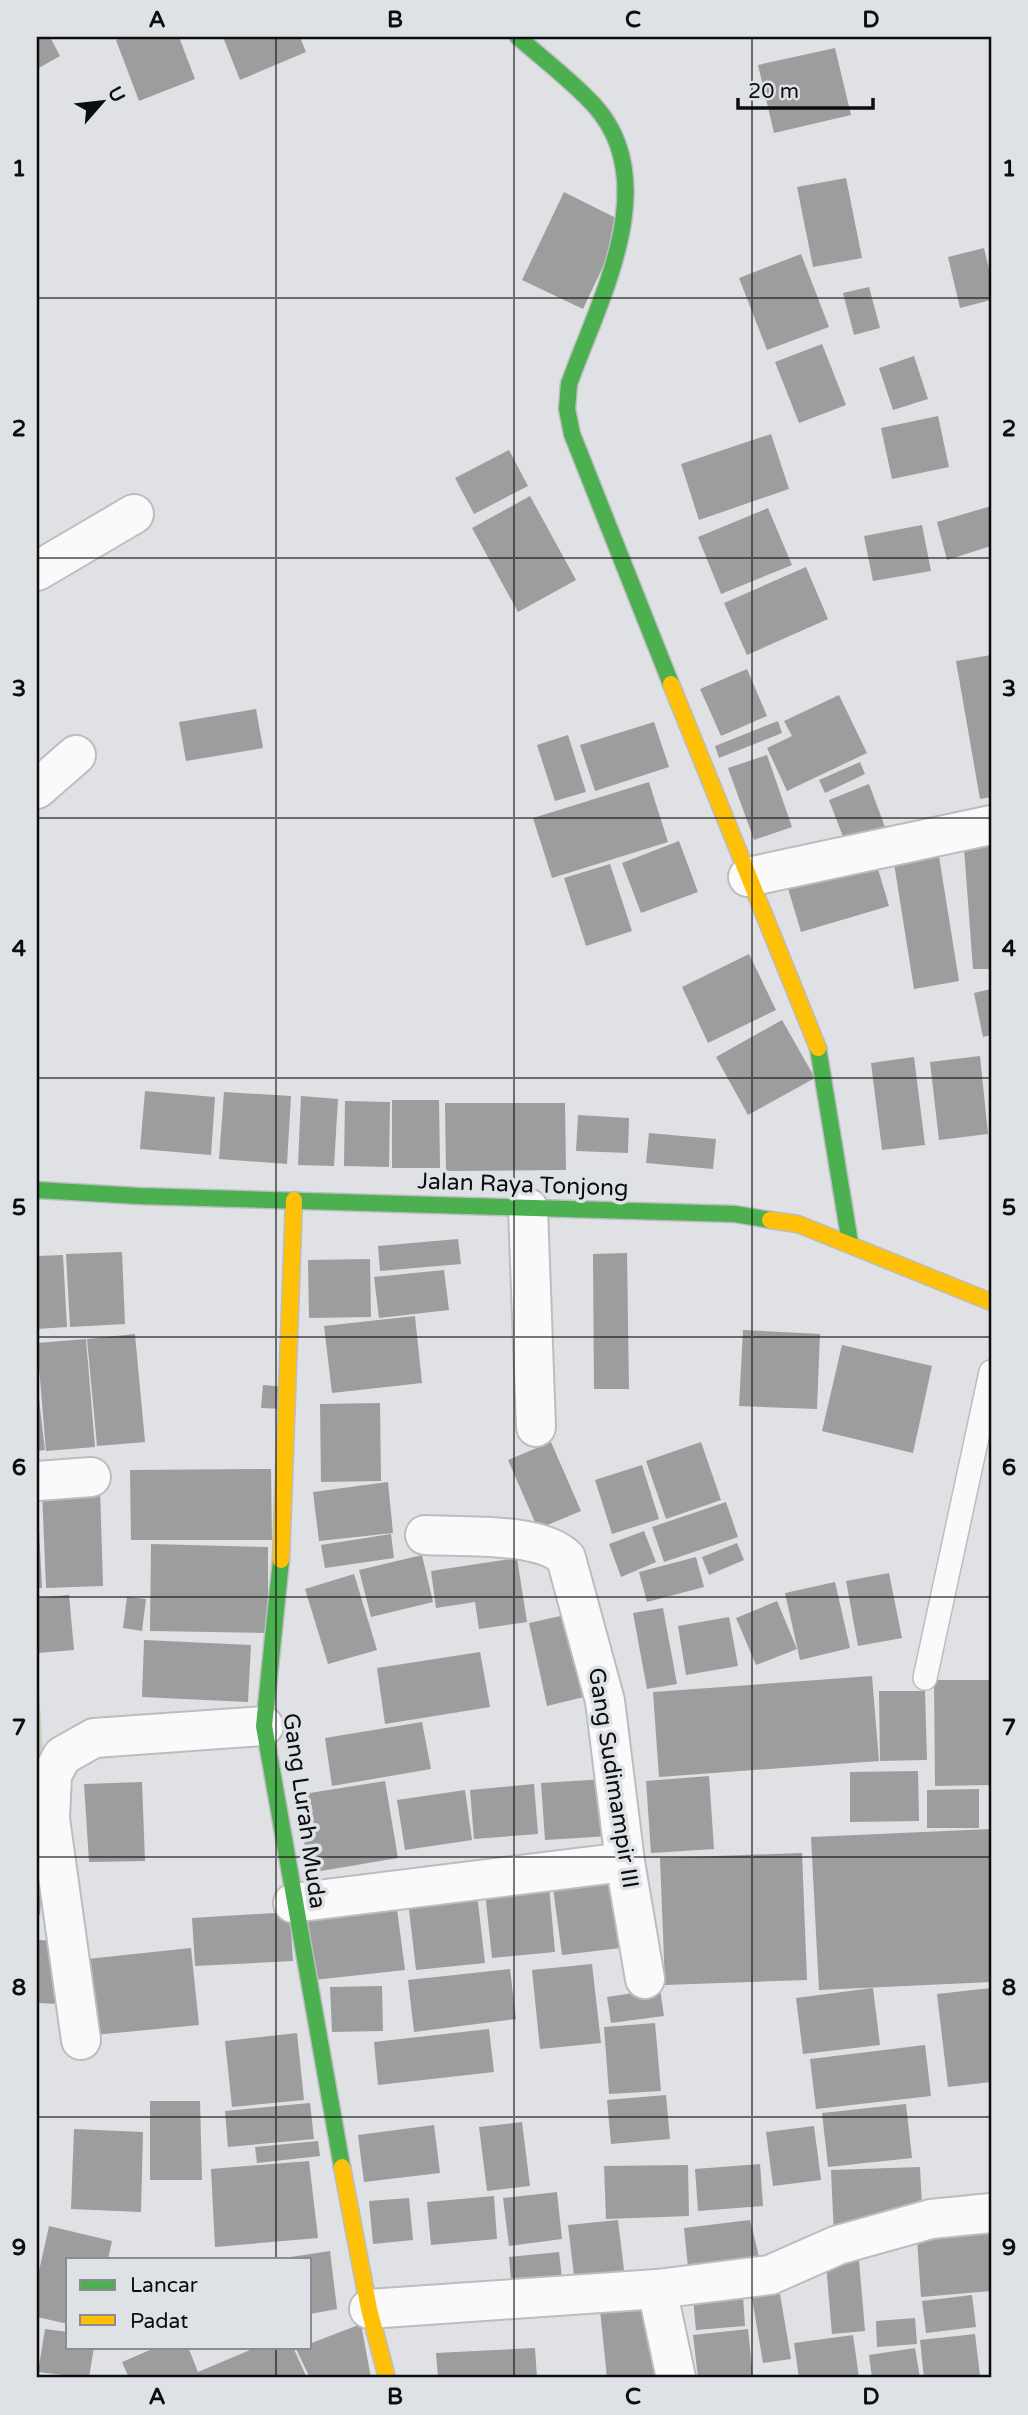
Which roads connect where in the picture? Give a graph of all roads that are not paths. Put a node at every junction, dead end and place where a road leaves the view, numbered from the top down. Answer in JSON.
{"nodes":[{"id":1,"x":518,"y":37,"type":"edge"},
{"id":2,"x":134,"y":513,"type":"dead end"},
{"id":3,"x":37,"y":571,"type":"edge"},
{"id":4,"x":76,"y":755,"type":"dead end"},
{"id":5,"x":37,"y":789,"type":"edge"},
{"id":6,"x":991,"y":825,"type":"edge"},
{"id":7,"x":748,"y":877,"type":"junction"},
{"id":8,"x":42,"y":1195,"type":"edge"},
{"id":9,"x":294,"y":1200,"type":"junction"},
{"id":10,"x":528,"y":1208,"type":"junction"},
{"id":11,"x":850,"y":1243,"type":"junction"},
{"id":12,"x":991,"y":1302,"type":"edge"},
{"id":13,"x":991,"y":1372,"type":"edge"},
{"id":14,"x":536,"y":1427,"type":"dead end"},
{"id":15,"x":91,"y":1477,"type":"dead end"},
{"id":16,"x":37,"y":1481,"type":"edge"},
{"id":17,"x":425,"y":1535,"type":"dead end"},
{"id":18,"x":925,"y":1678,"type":"dead end"},
{"id":19,"x":264,"y":1726,"type":"junction"},
{"id":20,"x":625,"y":1862,"type":"junction"},
{"id":21,"x":293,"y":1903,"type":"junction"},
{"id":22,"x":645,"y":1979,"type":"dead end"},
{"id":23,"x":81,"y":2040,"type":"dead end"},
{"id":24,"x":991,"y":2213,"type":"edge"},
{"id":25,"x":657,"y":2289,"type":"junction"},
{"id":26,"x":369,"y":2309,"type":"junction"},
{"id":27,"x":387,"y":2378,"type":"edge"},
{"id":28,"x":676,"y":2378,"type":"edge"}],
"edges":[{"from":1,"to":7,"type":"street"},
{"from":2,"to":3,"type":"street"},
{"from":4,"to":5,"type":"street"},
{"from":6,"to":7,"type":"street"},
{"from":7,"to":11,"type":"street"},
{"from":8,"to":9,"type":"street","name":"Jalan Raya Tonjong"},
{"from":9,"to":10,"type":"street","name":"Jalan Raya Tonjong"},
{"from":9,"to":19,"type":"street","name":"Gang Lurah Muda"},
{"from":10,"to":11,"type":"street","name":"Jalan Raya Tonjong"},
{"from":10,"to":14,"type":"street"},
{"from":11,"to":12,"type":"street","name":"Jalan Raya Tonjong"},
{"from":13,"to":18,"type":"lane"},
{"from":15,"to":16,"type":"street"},
{"from":17,"to":20,"type":"street","name":"Gang Sudimampir III"},
{"from":19,"to":21,"type":"street","name":"Gang Lurah Muda"},
{"from":19,"to":23,"type":"street"},
{"from":20,"to":21,"type":"street"},
{"from":20,"to":22,"type":"street","name":"Gang Sudimampir III"},
{"from":21,"to":26,"type":"street","name":"Gang Lurah Muda"},
{"from":24,"to":25,"type":"street"},
{"from":25,"to":26,"type":"street"},
{"from":25,"to":28,"type":"street"},
{"from":26,"to":27,"type":"street","name":"Gang Lurah Muda"}]}
